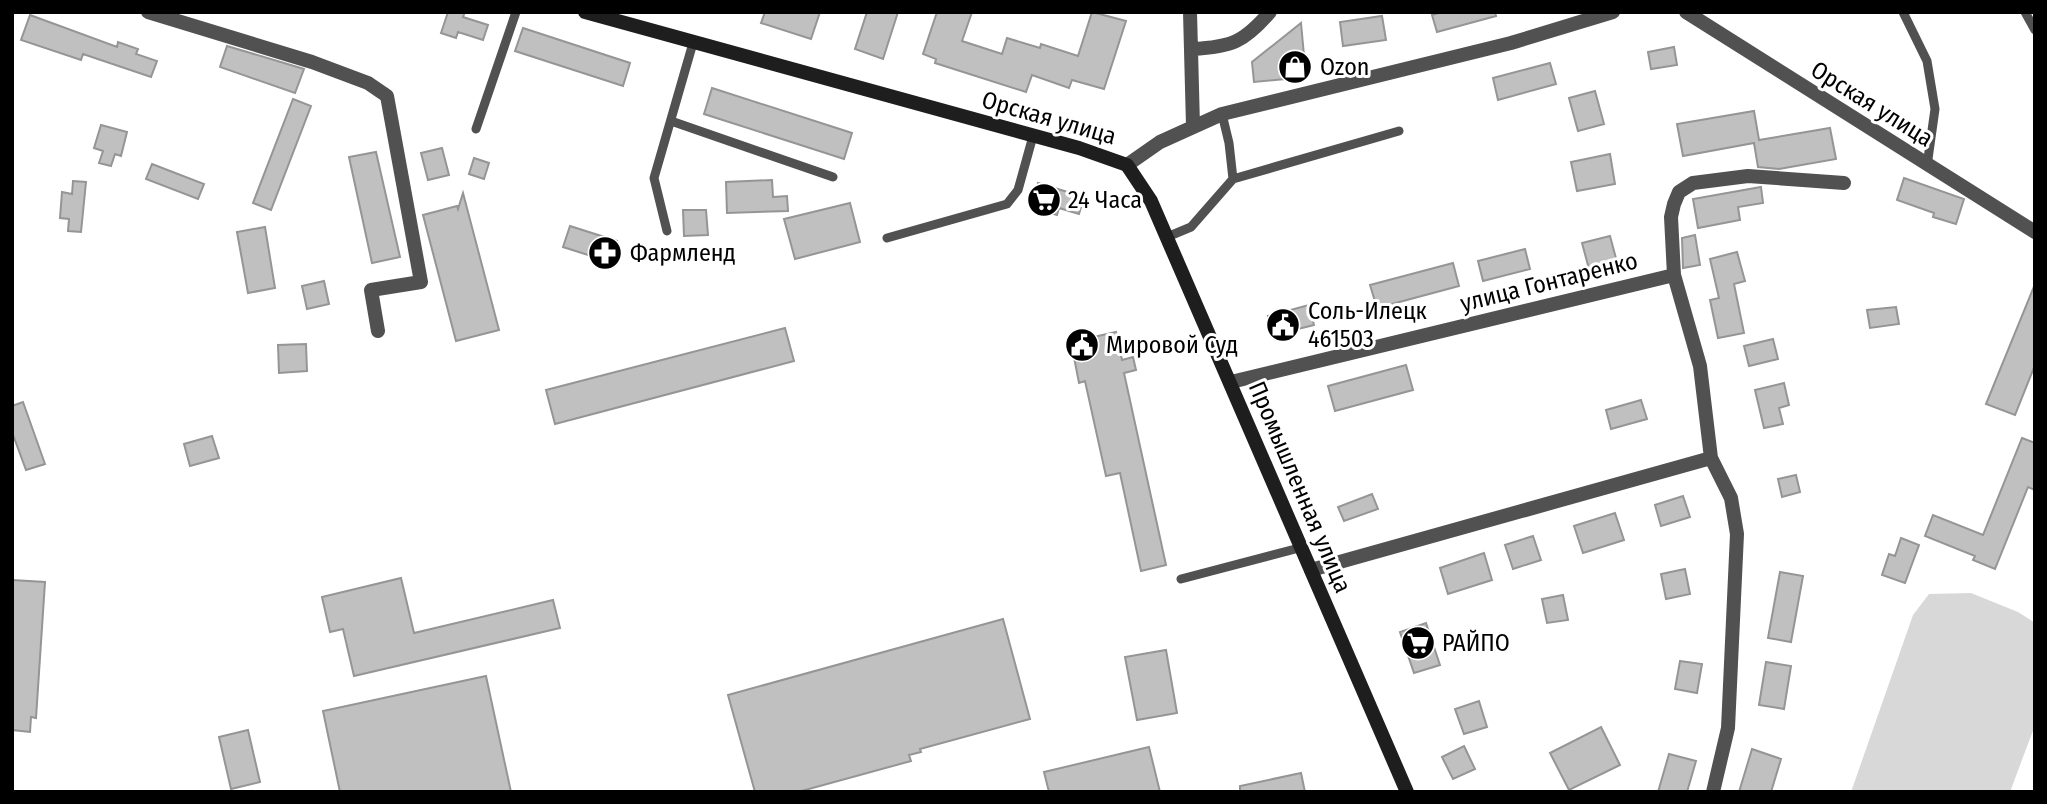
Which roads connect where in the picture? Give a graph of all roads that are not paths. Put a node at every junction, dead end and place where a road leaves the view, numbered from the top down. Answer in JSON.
{"nodes":[{"id":1,"x":516,"y":12,"type":"edge"},
{"id":2,"x":585,"y":12,"type":"edge"},
{"id":3,"x":1190,"y":12,"type":"edge"},
{"id":4,"x":1270,"y":12,"type":"edge"},
{"id":5,"x":1613,"y":12,"type":"edge"},
{"id":6,"x":1686,"y":12,"type":"edge"},
{"id":7,"x":1903,"y":12,"type":"edge"},
{"id":8,"x":2025,"y":12,"type":"edge"},
{"id":9,"x":150,"y":13,"type":"edge"},
{"id":10,"x":2035,"y":30,"type":"edge"},
{"id":11,"x":693,"y":43,"type":"junction"},
{"id":12,"x":1192,"y":49,"type":"junction"},
{"id":13,"x":1222,"y":114,"type":"junction"},
{"id":14,"x":671,"y":121,"type":"junction"},
{"id":15,"x":1193,"y":126,"type":"junction"},
{"id":16,"x":476,"y":129,"type":"dead end"},
{"id":17,"x":1399,"y":131,"type":"dead end"},
{"id":18,"x":1033,"y":136,"type":"junction"},
{"id":19,"x":1127,"y":165,"type":"junction"},
{"id":20,"x":1927,"y":166,"type":"junction"},
{"id":21,"x":833,"y":177,"type":"dead end"},
{"id":22,"x":1233,"y":179,"type":"junction"},
{"id":23,"x":1844,"y":183,"type":"dead end"},
{"id":24,"x":667,"y":231,"type":"dead end"},
{"id":25,"x":2035,"y":232,"type":"edge"},
{"id":26,"x":1167,"y":237,"type":"junction"},
{"id":27,"x":887,"y":238,"type":"dead end"},
{"id":28,"x":1674,"y":275,"type":"junction"},
{"id":29,"x":378,"y":331,"type":"dead end"},
{"id":30,"x":1231,"y":382,"type":"junction"},
{"id":31,"x":1711,"y":458,"type":"junction"},
{"id":32,"x":1303,"y":547,"type":"junction"},
{"id":33,"x":1311,"y":570,"type":"junction"},
{"id":34,"x":1181,"y":579,"type":"dead end"},
{"id":35,"x":1407,"y":792,"type":"edge"},
{"id":36,"x":1713,"y":792,"type":"edge"}],
"edges":[{"from":1,"to":16,"type":"lane"},
{"from":2,"to":11,"type":"street","name":"Орская улица"},
{"from":3,"to":12,"type":"street"},
{"from":4,"to":12,"type":"street"},
{"from":5,"to":13,"type":"street","name":"Орская улица"},
{"from":6,"to":20,"type":"street","name":"Орская улица"},
{"from":7,"to":20,"type":"lane"},
{"from":8,"to":10,"type":"lane"},
{"from":9,"to":29,"type":"street"},
{"from":11,"to":14,"type":"lane"},
{"from":11,"to":18,"type":"street","name":"Орская улица"},
{"from":12,"to":15,"type":"street"},
{"from":13,"to":15,"type":"street","name":"Орская улица"},
{"from":13,"to":22,"type":"lane"},
{"from":14,"to":21,"type":"lane"},
{"from":14,"to":24,"type":"lane"},
{"from":15,"to":19,"type":"street","name":"Орская улица"},
{"from":17,"to":22,"type":"lane"},
{"from":18,"to":19,"type":"street","name":"Орская улица"},
{"from":18,"to":27,"type":"lane"},
{"from":19,"to":26,"type":"street","name":"Промышленная улица"},
{"from":20,"to":25,"type":"street","name":"Орская улица"},
{"from":22,"to":26,"type":"lane"},
{"from":23,"to":28,"type":"street","name":"улица Гонтаренко"},
{"from":26,"to":30,"type":"street","name":"Промышленная улица"},
{"from":28,"to":30,"type":"street","name":"улица Гонтаренко"},
{"from":28,"to":31,"type":"street","name":"улица Гонтаренко"},
{"from":30,"to":32,"type":"street","name":"Промышленная улица"},
{"from":31,"to":33,"type":"street"},
{"from":31,"to":36,"type":"street","name":"улица Гонтаренко"},
{"from":32,"to":33,"type":"street","name":"Промышленная улица"},
{"from":32,"to":34,"type":"lane"},
{"from":33,"to":35,"type":"street","name":"Промышленная улица"}]}
